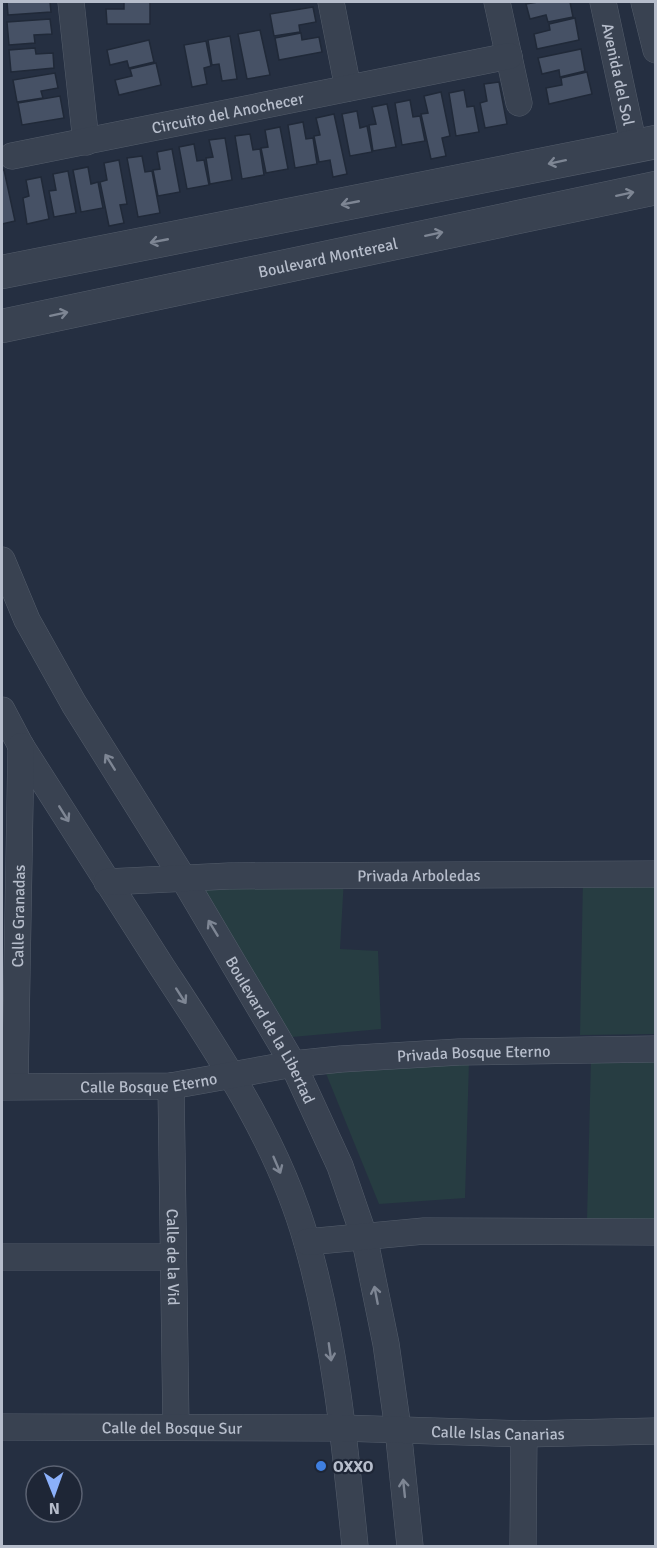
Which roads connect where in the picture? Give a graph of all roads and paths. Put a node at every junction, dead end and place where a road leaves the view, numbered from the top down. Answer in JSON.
{"nodes":[{"id":1,"x":71,"y":2,"type":"edge"},
{"id":2,"x":331,"y":2,"type":"edge"},
{"id":3,"x":496,"y":2,"type":"edge"},
{"id":4,"x":603,"y":2,"type":"edge"},
{"id":5,"x":644,"y":2,"type":"edge"},
{"id":6,"x":656,"y":50,"type":"edge"},
{"id":7,"x":508,"y":56,"type":"junction"},
{"id":8,"x":348,"y":88,"type":"junction"},
{"id":9,"x":519,"y":103,"type":"dead end"},
{"id":10,"x":86,"y":142,"type":"junction"},
{"id":11,"x":645,"y":144,"type":"edge"},
{"id":12,"x":12,"y":156,"type":"dead end"},
{"id":13,"x":656,"y":188,"type":"edge"},
{"id":14,"x":2,"y":272,"type":"edge"},
{"id":15,"x":2,"y":326,"type":"edge"},
{"id":16,"x":2,"y":560,"type":"edge"},
{"id":17,"x":2,"y":710,"type":"edge"},
{"id":18,"x":21,"y":746,"type":"junction"},
{"id":19,"x":656,"y":874,"type":"edge"},
{"id":20,"x":183,"y":878,"type":"junction"},
{"id":21,"x":107,"y":882,"type":"junction"},
{"id":22,"x":656,"y":1049,"type":"edge"},
{"id":23,"x":293,"y":1064,"type":"junction"},
{"id":24,"x":232,"y":1075,"type":"junction"},
{"id":25,"x":171,"y":1086,"type":"junction"},
{"id":26,"x":8,"y":1087,"type":"edge"},
{"id":27,"x":656,"y":1232,"type":"edge"},
{"id":28,"x":364,"y":1236,"type":"junction"},
{"id":29,"x":307,"y":1242,"type":"junction"},
{"id":30,"x":2,"y":1257,"type":"edge"},
{"id":31,"x":172,"y":1257,"type":"junction"},
{"id":32,"x":2,"y":1427,"type":"edge"},
{"id":33,"x":176,"y":1427,"type":"junction"},
{"id":34,"x":342,"y":1428,"type":"junction"},
{"id":35,"x":398,"y":1430,"type":"junction"},
{"id":36,"x":656,"y":1431,"type":"edge"},
{"id":37,"x":524,"y":1434,"type":"junction"},
{"id":38,"x":355,"y":1546,"type":"edge"},
{"id":39,"x":410,"y":1546,"type":"edge"},
{"id":40,"x":523,"y":1546,"type":"edge"}],
"edges":[{"from":1,"to":10,"type":"street"},
{"from":2,"to":8,"type":"street"},
{"from":3,"to":7,"type":"street"},
{"from":4,"to":11,"type":"street","name":"Avenida del Sol"},
{"from":5,"to":6,"type":"street"},
{"from":7,"to":8,"type":"street","name":"Circuito del Anochecer"},
{"from":7,"to":9,"type":"street"},
{"from":8,"to":10,"type":"street","name":"Circuito del Anochecer"},
{"from":10,"to":12,"type":"street","name":"Circuito del Anochecer"},
{"from":11,"to":14,"type":"street","one_way":true},
{"from":15,"to":13,"type":"street","name":"Boulevard Montereal","one_way":true},
{"from":20,"to":16,"type":"street","name":"Boulevard de la Libertad","one_way":true},
{"from":17,"to":18,"type":"street"},
{"from":18,"to":21,"type":"street","one_way":true},
{"from":18,"to":26,"type":"street","name":"Calle Granadas"},
{"from":19,"to":20,"type":"street","name":"Privada Arboledas"},
{"from":20,"to":21,"type":"street","name":"Privada Arboledas"},
{"from":23,"to":20,"type":"street","name":"Boulevard de la Libertad","one_way":true},
{"from":21,"to":24,"type":"street","one_way":true},
{"from":22,"to":23,"type":"street","name":"Privada Bosque Eterno"},
{"from":23,"to":24,"type":"street","name":"Calle Bosque Eterno"},
{"from":23,"to":28,"type":"street","name":"Boulevard de la Libertad"},
{"from":24,"to":25,"type":"street","name":"Calle Bosque Eterno"},
{"from":24,"to":29,"type":"street","one_way":true},
{"from":25,"to":26,"type":"street","name":"Calle Bosque Eterno"},
{"from":25,"to":31,"type":"street","name":"Calle de la Vid"},
{"from":27,"to":28,"type":"street"},
{"from":28,"to":29,"type":"street"},
{"from":35,"to":28,"type":"street","name":"Boulevard de la Libertad","one_way":true},
{"from":29,"to":34,"type":"street","one_way":true},
{"from":30,"to":31,"type":"street"},
{"from":31,"to":33,"type":"street","name":"Calle de la Vid"},
{"from":32,"to":33,"type":"street","name":"Calle del Bosque Sur"},
{"from":33,"to":34,"type":"street","name":"Calle del Bosque Sur"},
{"from":34,"to":35,"type":"street","name":"Calle Islas Canarias"},
{"from":34,"to":38,"type":"street"},
{"from":35,"to":37,"type":"street","name":"Calle Islas Canarias"},
{"from":39,"to":35,"type":"street","name":"Boulevard de la Libertad","one_way":true},
{"from":36,"to":37,"type":"street","name":"Calle Islas Canarias"},
{"from":37,"to":40,"type":"street"}]}
